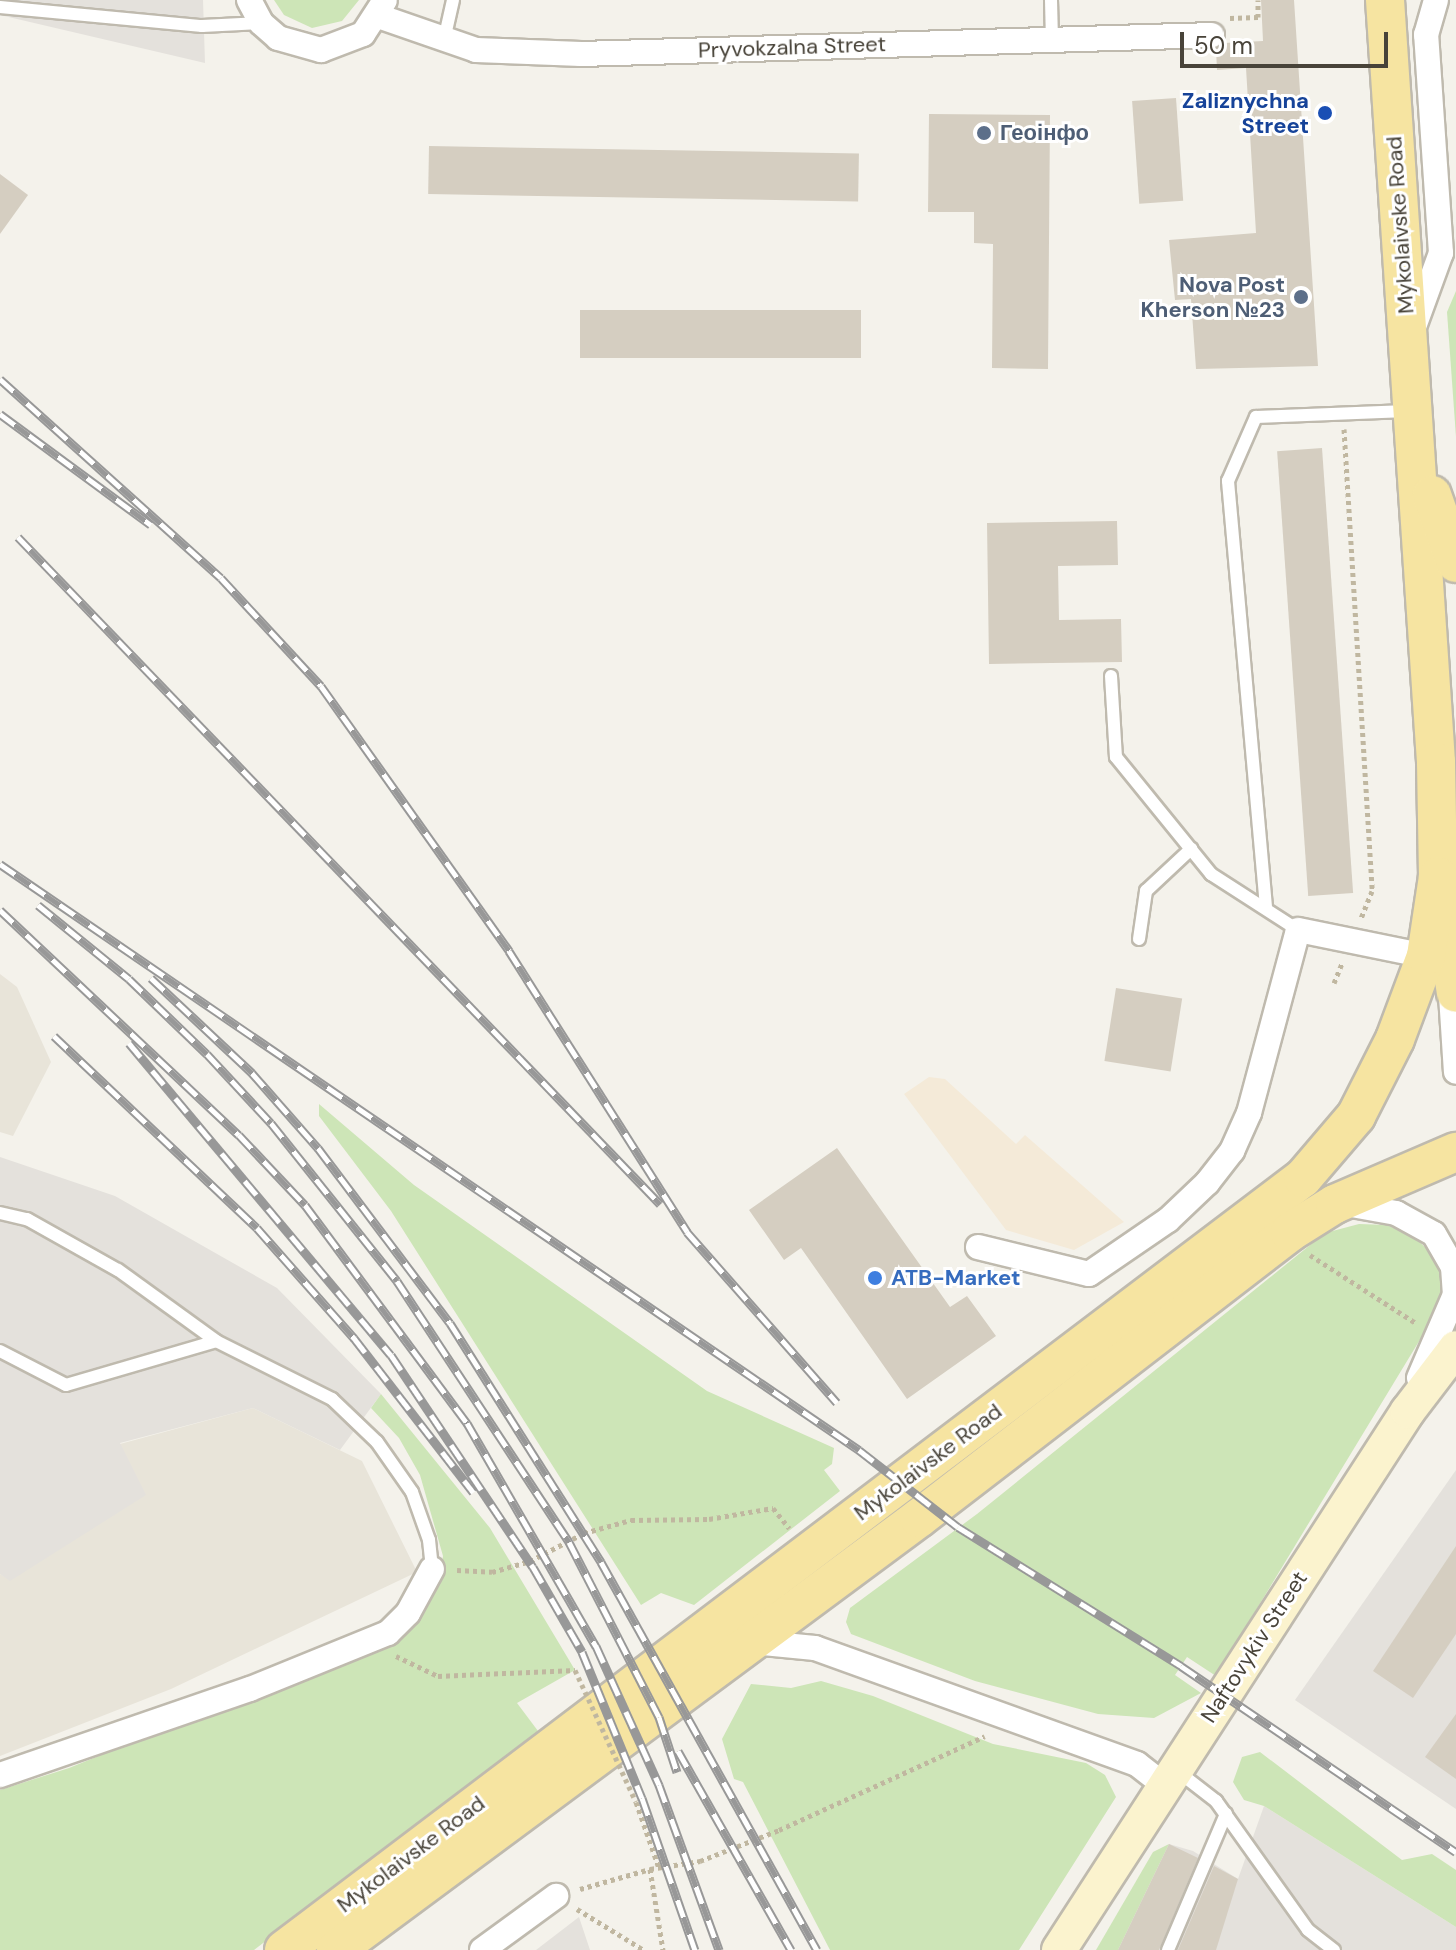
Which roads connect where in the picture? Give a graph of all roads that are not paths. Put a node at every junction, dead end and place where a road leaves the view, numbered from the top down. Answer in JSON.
{"nodes":[{"id":1,"x":249,"y":0,"type":"edge"},
{"id":2,"x":453,"y":0,"type":"edge"},
{"id":3,"x":1051,"y":0,"type":"edge"},
{"id":4,"x":1385,"y":0,"type":"edge"},
{"id":5,"x":1436,"y":0,"type":"edge"},
{"id":6,"x":0,"y":7,"type":"edge"},
{"id":7,"x":381,"y":8,"type":"edge"},
{"id":8,"x":261,"y":23,"type":"junction"},
{"id":9,"x":1212,"y":35,"type":"road end"},
{"id":10,"x":444,"y":40,"type":"junction"},
{"id":11,"x":1052,"y":42,"type":"junction"},
{"id":12,"x":1409,"y":340,"type":"junction"},
{"id":13,"x":1413,"y":411,"type":"junction"},
{"id":14,"x":1417,"y":450,"type":"junction"},
{"id":15,"x":1456,"y":563,"type":"edge"},
{"id":16,"x":1111,"y":676,"type":"dead end"},
{"id":17,"x":1446,"y":756,"type":"edge"},
{"id":18,"x":1191,"y":849,"type":"junction"},
{"id":19,"x":1266,"y":907,"type":"junction"},
{"id":20,"x":1298,"y":930,"type":"junction"},
{"id":21,"x":1139,"y":939,"type":"dead end"},
{"id":22,"x":1444,"y":973,"type":"edge"},
{"id":23,"x":1456,"y":1072,"type":"edge"},
{"id":24,"x":1456,"y":1152,"type":"edge"},
{"id":25,"x":1335,"y":1204,"type":"junction"},
{"id":26,"x":0,"y":1213,"type":"edge"},
{"id":27,"x":978,"y":1247,"type":"dead end"},
{"id":28,"x":1456,"y":1294,"type":"edge"},
{"id":29,"x":216,"y":1341,"type":"junction"},
{"id":30,"x":1447,"y":1342,"type":"edge"},
{"id":31,"x":0,"y":1351,"type":"edge"},
{"id":32,"x":432,"y":1569,"type":"joint"},
{"id":33,"x":751,"y":1643,"type":"junction"},
{"id":34,"x":0,"y":1775,"type":"edge"},
{"id":35,"x":1169,"y":1776,"type":"junction"},
{"id":36,"x":1226,"y":1814,"type":"junction"},
{"id":37,"x":556,"y":1896,"type":"road end"},
{"id":38,"x":284,"y":1950,"type":"edge"},
{"id":39,"x":336,"y":1950,"type":"edge"},
{"id":40,"x":482,"y":1950,"type":"edge"},
{"id":41,"x":1059,"y":1950,"type":"edge"},
{"id":42,"x":1168,"y":1950,"type":"edge"},
{"id":43,"x":1334,"y":1950,"type":"edge"}],
"edges":[{"from":1,"to":8,"type":"street"},
{"from":2,"to":10,"type":"lane"},
{"from":3,"to":11,"type":"lane"},
{"from":4,"to":12,"type":"main road","name":"Mykolaivske Road"},
{"from":5,"to":12,"type":"street"},
{"from":6,"to":8,"type":"lane"},
{"from":7,"to":8,"type":"street"},
{"from":7,"to":10,"type":"street","name":"Pryvokzalna Street"},
{"from":9,"to":11,"type":"street","name":"Pryvokzalna Street"},
{"from":10,"to":11,"type":"street","name":"Pryvokzalna Street"},
{"from":12,"to":13,"type":"main road","name":"Mykolaivske Road"},
{"from":13,"to":14,"type":"main road","name":"Mykolaivske Road"},
{"from":13,"to":19,"type":"lane"},
{"from":14,"to":15,"type":"main road","name":"Mykolaivske Road"},
{"from":14,"to":17,"type":"main road","name":"Mykolaivske Road"},
{"from":16,"to":18,"type":"lane"},
{"from":17,"to":22,"type":"main road","name":"Mykolaivske Road"},
{"from":18,"to":19,"type":"lane"},
{"from":18,"to":21,"type":"lane"},
{"from":19,"to":20,"type":"lane"},
{"from":20,"to":22,"type":"street"},
{"from":20,"to":27,"type":"street"},
{"from":22,"to":23,"type":"street"},
{"from":22,"to":38,"type":"main road","name":"Mykolaivske Road"},
{"from":24,"to":25,"type":"main road","name":"Mykolaivske Road"},
{"from":25,"to":28,"type":"street"},
{"from":25,"to":33,"type":"main road","name":"Mykolaivske Road"},
{"from":26,"to":29,"type":"lane"},
{"from":28,"to":30,"type":"street"},
{"from":29,"to":31,"type":"lane"},
{"from":29,"to":32,"type":"lane"},
{"from":30,"to":35,"type":"street","name":"Naftovykiv Street"},
{"from":32,"to":34,"type":"street"},
{"from":33,"to":35,"type":"street"},
{"from":33,"to":39,"type":"main road","name":"Mykolaivske Road"},
{"from":35,"to":36,"type":"lane"},
{"from":35,"to":41,"type":"street","name":"Naftovykiv Street"},
{"from":36,"to":42,"type":"lane"},
{"from":36,"to":43,"type":"lane"},
{"from":37,"to":40,"type":"street"}]}
